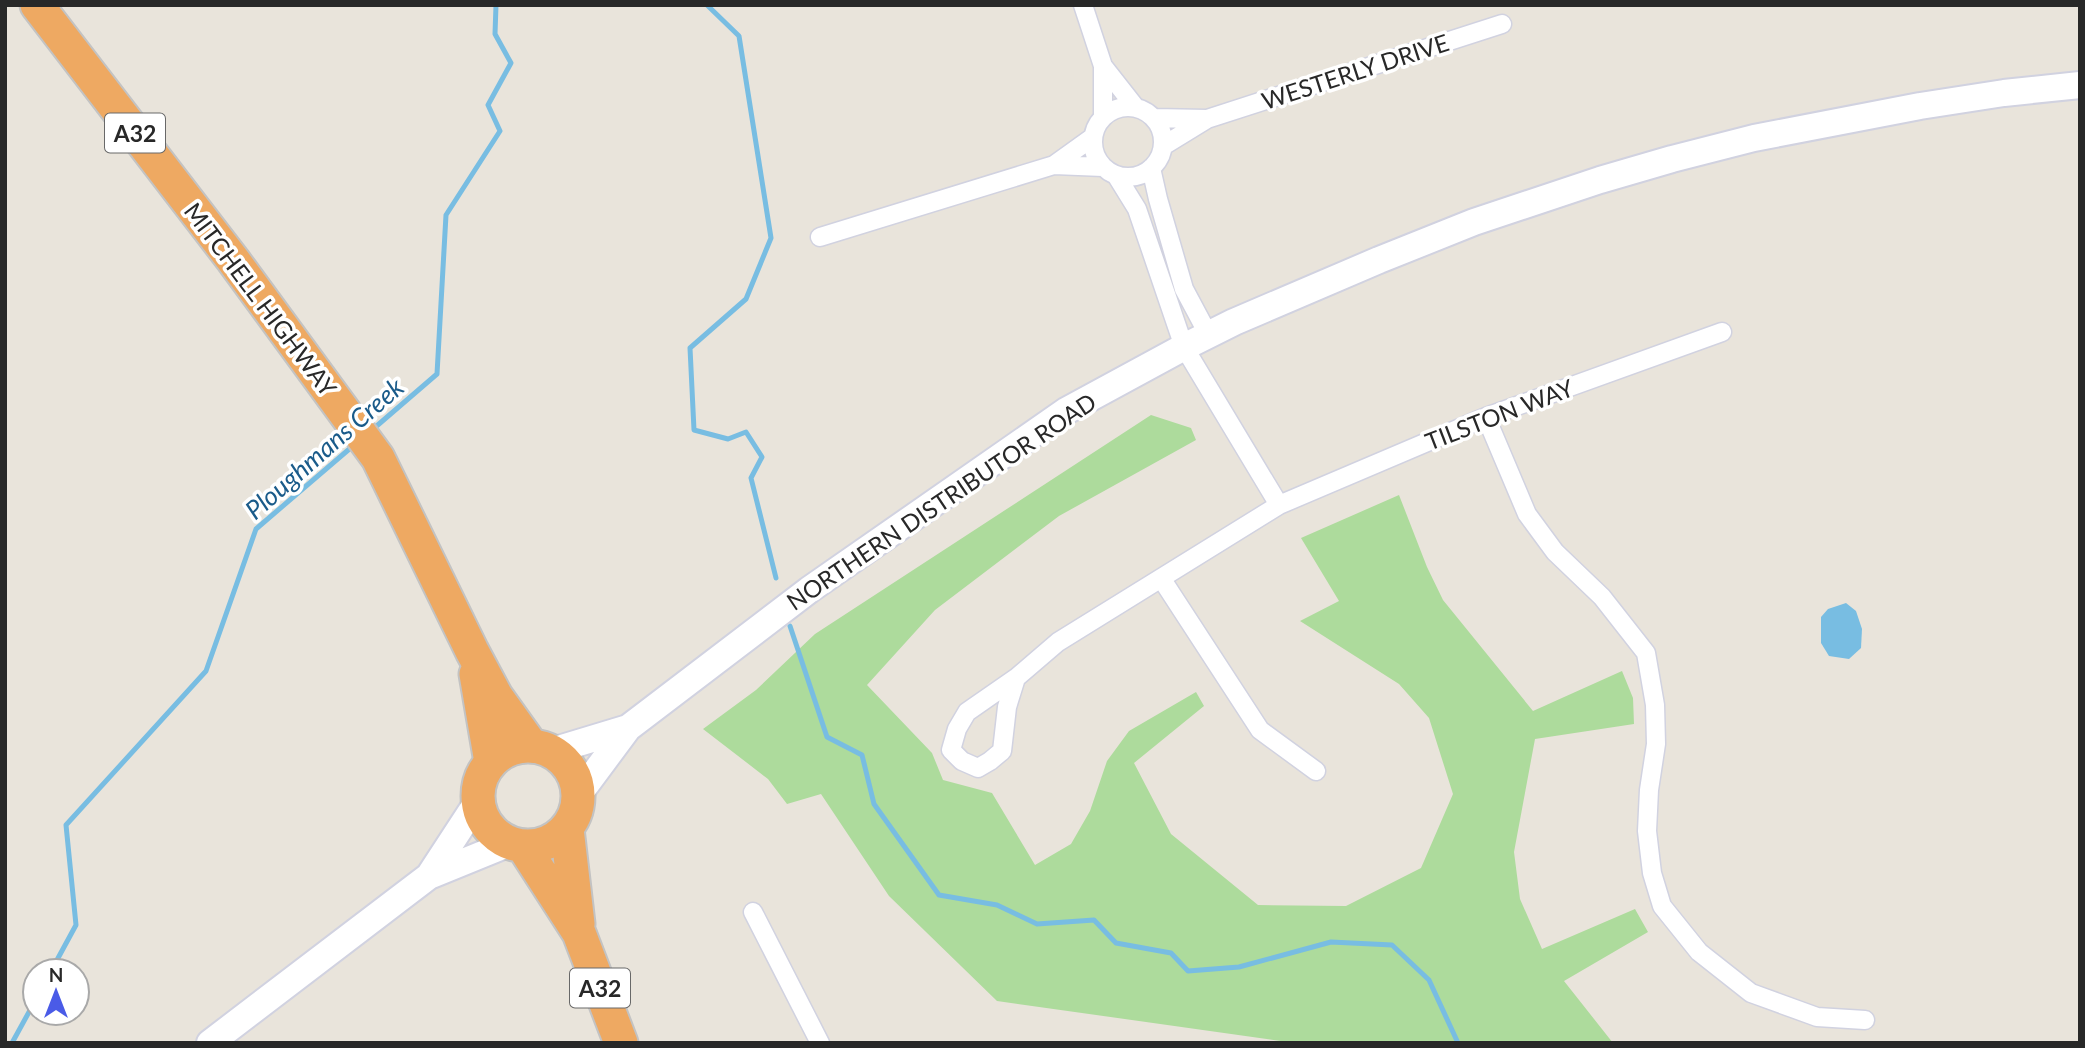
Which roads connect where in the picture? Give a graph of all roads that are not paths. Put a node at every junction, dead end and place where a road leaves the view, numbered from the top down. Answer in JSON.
{"nodes":[{"id":1,"x":37,"y":5,"type":"edge"},
{"id":2,"x":1083,"y":5,"type":"edge"},
{"id":3,"x":1502,"y":24,"type":"dead end"},
{"id":4,"x":1103,"y":66,"type":"junction"},
{"id":5,"x":2080,"y":85,"type":"edge"},
{"id":6,"x":1136,"y":108,"type":"junction"},
{"id":7,"x":1103,"y":117,"type":"junction"},
{"id":8,"x":1154,"y":118,"type":"junction"},
{"id":9,"x":1207,"y":119,"type":"junction"},
{"id":10,"x":1093,"y":137,"type":"junction"},
{"id":11,"x":1163,"y":146,"type":"junction"},
{"id":12,"x":1054,"y":165,"type":"junction"},
{"id":13,"x":1152,"y":168,"type":"junction"},
{"id":14,"x":1109,"y":171,"type":"junction"},
{"id":15,"x":820,"y":237,"type":"dead end"},
{"id":16,"x":1722,"y":332,"type":"dead end"},
{"id":17,"x":1209,"y":334,"type":"junction"},
{"id":18,"x":1184,"y":347,"type":"junction"},
{"id":19,"x":1486,"y":416,"type":"junction"},
{"id":20,"x":1279,"y":505,"type":"junction"},
{"id":21,"x":1161,"y":578,"type":"junction"},
{"id":22,"x":472,"y":651,"type":"junction"},
{"id":23,"x":1016,"y":678,"type":"junction"},
{"id":24,"x":628,"y":728,"type":"junction"},
{"id":25,"x":541,"y":748,"type":"junction"},
{"id":26,"x":491,"y":762,"type":"junction"},
{"id":27,"x":1316,"y":771,"type":"dead end"},
{"id":28,"x":579,"y":794,"type":"junction"},
{"id":29,"x":478,"y":801,"type":"junction"},
{"id":30,"x":567,"y":829,"type":"junction"},
{"id":31,"x":517,"y":845,"type":"junction"},
{"id":32,"x":429,"y":876,"type":"junction"},
{"id":33,"x":753,"y":912,"type":"dead end"},
{"id":34,"x":579,"y":933,"type":"junction"},
{"id":35,"x":1864,"y":1020,"type":"dead end"},
{"id":36,"x":210,"y":1043,"type":"edge"},
{"id":37,"x":621,"y":1043,"type":"edge"},
{"id":38,"x":821,"y":1043,"type":"edge"}],
"edges":[{"from":1,"to":22,"type":"highway","name":"MITCHELL HIGHWAY","number":"A32"},
{"from":2,"to":4,"type":"street"},
{"from":3,"to":9,"type":"street","name":"WESTERLY DRIVE"},
{"from":4,"to":6,"type":"street"},
{"from":4,"to":7,"type":"street"},
{"from":5,"to":17,"type":"main road","name":"NORTHERN DISTRIBUTOR ROAD"},
{"from":6,"to":7,"type":"street"},
{"from":6,"to":8,"type":"street"},
{"from":7,"to":10,"type":"street"},
{"from":8,"to":9,"type":"street","name":"WESTERLY DRIVE"},
{"from":8,"to":11,"type":"street"},
{"from":9,"to":11,"type":"street","name":"WESTERLY DRIVE"},
{"from":10,"to":12,"type":"street"},
{"from":10,"to":14,"type":"street"},
{"from":11,"to":13,"type":"street"},
{"from":12,"to":14,"type":"street"},
{"from":12,"to":15,"type":"street"},
{"from":13,"to":14,"type":"street"},
{"from":13,"to":17,"type":"street"},
{"from":14,"to":18,"type":"street"},
{"from":16,"to":19,"type":"street","name":"TILSTON WAY"},
{"from":17,"to":18,"type":"main road","name":"NORTHERN DISTRIBUTOR ROAD"},
{"from":18,"to":20,"type":"street"},
{"from":18,"to":24,"type":"main road","name":"NORTHERN DISTRIBUTOR ROAD"},
{"from":19,"to":20,"type":"street","name":"TILSTON WAY"},
{"from":19,"to":35,"type":"street"},
{"from":20,"to":21,"type":"street","name":"TILSTON WAY"},
{"from":21,"to":23,"type":"street","name":"TILSTON WAY"},
{"from":21,"to":27,"type":"street"},
{"from":22,"to":25,"type":"highway","name":"MITCHELL HIGHWAY","number":"A32"},
{"from":22,"to":26,"type":"highway","name":"MITCHELL HIGHWAY","number":"A32"},
{"from":23,"to":23,"type":"street","name":"TILSTON WAY"},
{"from":24,"to":25,"type":"main road","name":"NORTHERN DISTRIBUTOR ROAD"},
{"from":24,"to":28,"type":"main road","name":"NORTHERN DISTRIBUTOR ROAD"},
{"from":25,"to":26,"type":"highway"},
{"from":25,"to":28,"type":"highway","number":"A32"},
{"from":26,"to":29,"type":"highway"},
{"from":28,"to":30,"type":"highway","number":"A32"},
{"from":29,"to":31,"type":"highway","number":"A32"},
{"from":29,"to":32,"type":"main road"},
{"from":30,"to":31,"type":"highway"},
{"from":30,"to":34,"type":"highway","number":"A32"},
{"from":31,"to":32,"type":"main road"},
{"from":31,"to":34,"type":"highway","number":"A32"},
{"from":32,"to":36,"type":"main road"},
{"from":33,"to":38,"type":"street"},
{"from":34,"to":37,"type":"highway","number":"A32"}]}
